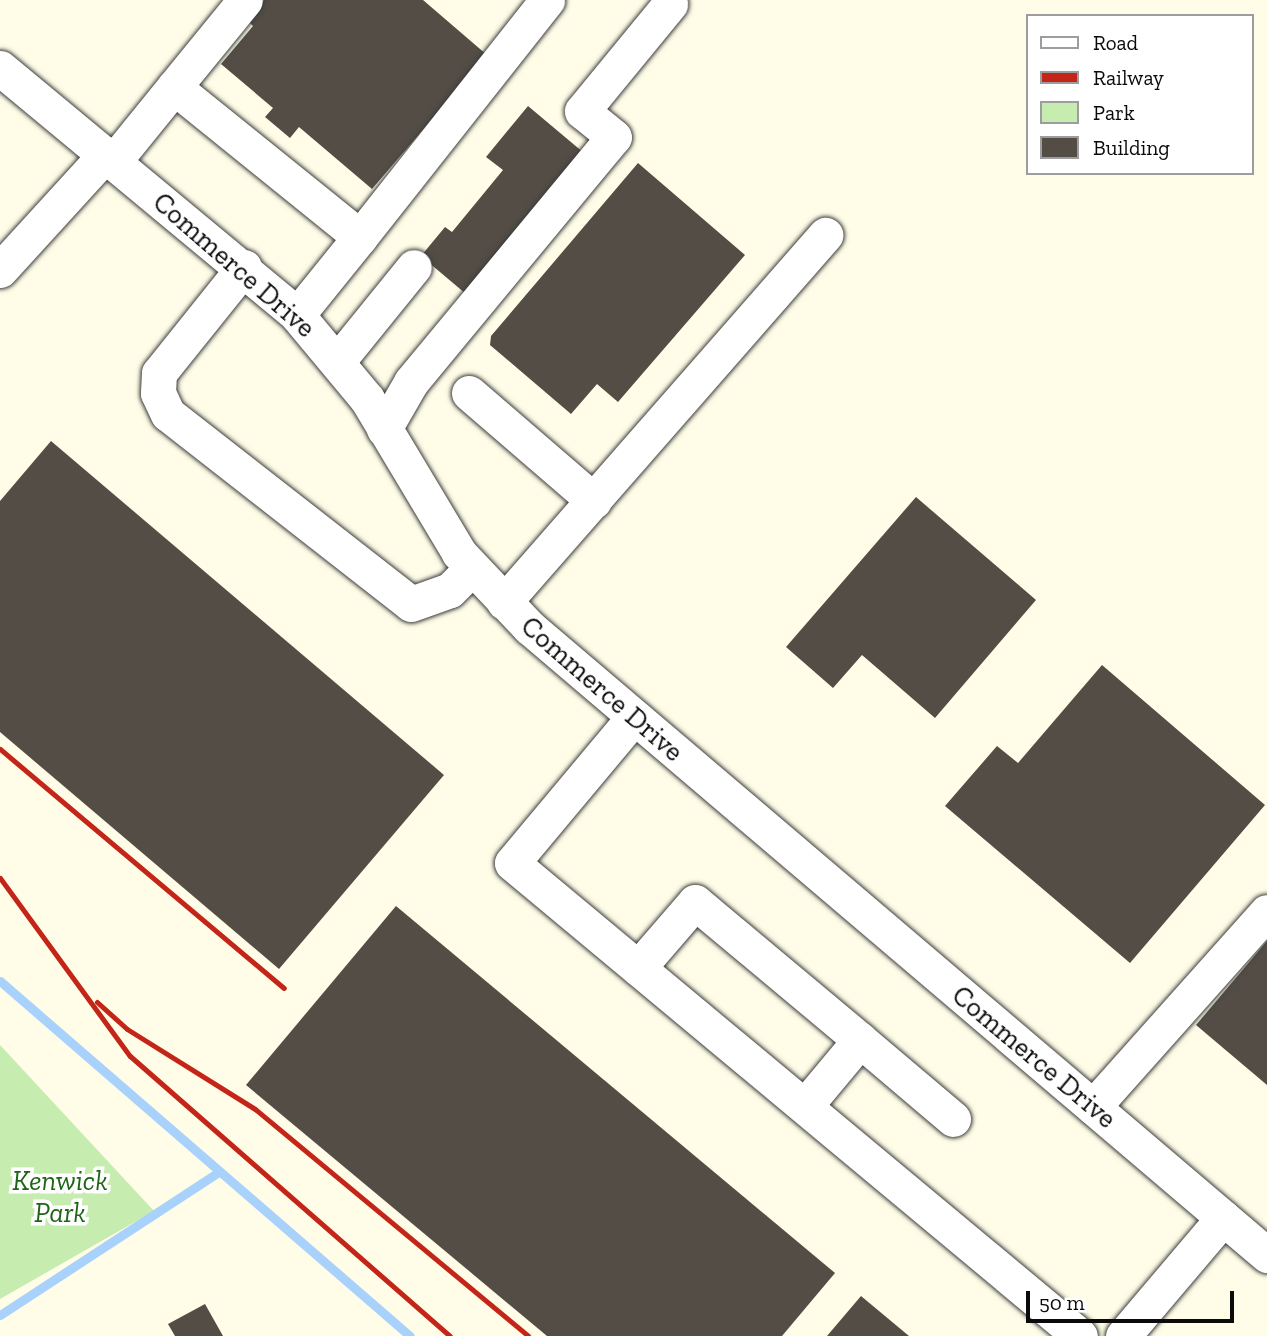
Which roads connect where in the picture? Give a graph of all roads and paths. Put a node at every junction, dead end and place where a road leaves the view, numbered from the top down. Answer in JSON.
{"nodes":[{"id":1,"x":245,"y":0,"type":"edge"},
{"id":2,"x":547,"y":0,"type":"edge"},
{"id":3,"x":670,"y":4,"type":"dead end"},
{"id":4,"x":0,"y":68,"type":"edge"},
{"id":5,"x":174,"y":87,"type":"junction"},
{"id":6,"x":110,"y":158,"type":"junction"},
{"id":7,"x":825,"y":235,"type":"dead end"},
{"id":8,"x":360,"y":237,"type":"junction"},
{"id":9,"x":6,"y":251,"type":"edge"},
{"id":10,"x":244,"y":267,"type":"junction"},
{"id":11,"x":414,"y":267,"type":"dead end"},
{"id":12,"x":296,"y":315,"type":"junction"},
{"id":13,"x":337,"y":362,"type":"junction"},
{"id":14,"x":469,"y":393,"type":"dead end"},
{"id":15,"x":384,"y":429,"type":"junction"},
{"id":16,"x":594,"y":501,"type":"junction"},
{"id":17,"x":472,"y":568,"type":"junction"},
{"id":18,"x":504,"y":602,"type":"junction"},
{"id":19,"x":634,"y":717,"type":"junction"},
{"id":20,"x":1267,"y":912,"type":"edge"},
{"id":21,"x":638,"y":968,"type":"junction"},
{"id":22,"x":860,"y":1040,"type":"junction"},
{"id":23,"x":805,"y":1106,"type":"junction"},
{"id":24,"x":1093,"y":1107,"type":"junction"},
{"id":25,"x":953,"y":1119,"type":"dead end"},
{"id":26,"x":1223,"y":1218,"type":"junction"},
{"id":27,"x":1267,"y":1255,"type":"edge"},
{"id":28,"x":1080,"y":1336,"type":"edge"},
{"id":29,"x":1123,"y":1336,"type":"edge"}],
"edges":[{"from":1,"to":5,"type":"street"},
{"from":2,"to":8,"type":"street"},
{"from":3,"to":15,"type":"street"},
{"from":4,"to":6,"type":"street","name":"Commerce Drive"},
{"from":5,"to":6,"type":"street"},
{"from":5,"to":8,"type":"street"},
{"from":6,"to":9,"type":"street"},
{"from":6,"to":10,"type":"street","name":"Commerce Drive"},
{"from":7,"to":16,"type":"street"},
{"from":8,"to":12,"type":"street"},
{"from":10,"to":12,"type":"street","name":"Commerce Drive"},
{"from":10,"to":17,"type":"street"},
{"from":11,"to":13,"type":"street"},
{"from":12,"to":13,"type":"street","name":"Commerce Drive"},
{"from":13,"to":15,"type":"street","name":"Commerce Drive"},
{"from":14,"to":16,"type":"street"},
{"from":15,"to":17,"type":"street","name":"Commerce Drive"},
{"from":16,"to":18,"type":"street"},
{"from":17,"to":18,"type":"street","name":"Commerce Drive"},
{"from":18,"to":19,"type":"street","name":"Commerce Drive"},
{"from":19,"to":21,"type":"street"},
{"from":19,"to":24,"type":"street","name":"Commerce Drive"},
{"from":20,"to":24,"type":"street"},
{"from":21,"to":22,"type":"street"},
{"from":21,"to":23,"type":"street"},
{"from":22,"to":23,"type":"street"},
{"from":22,"to":25,"type":"street"},
{"from":23,"to":28,"type":"street"},
{"from":24,"to":26,"type":"street","name":"Commerce Drive"},
{"from":26,"to":27,"type":"street","name":"Commerce Drive"},
{"from":26,"to":29,"type":"street"}]}
